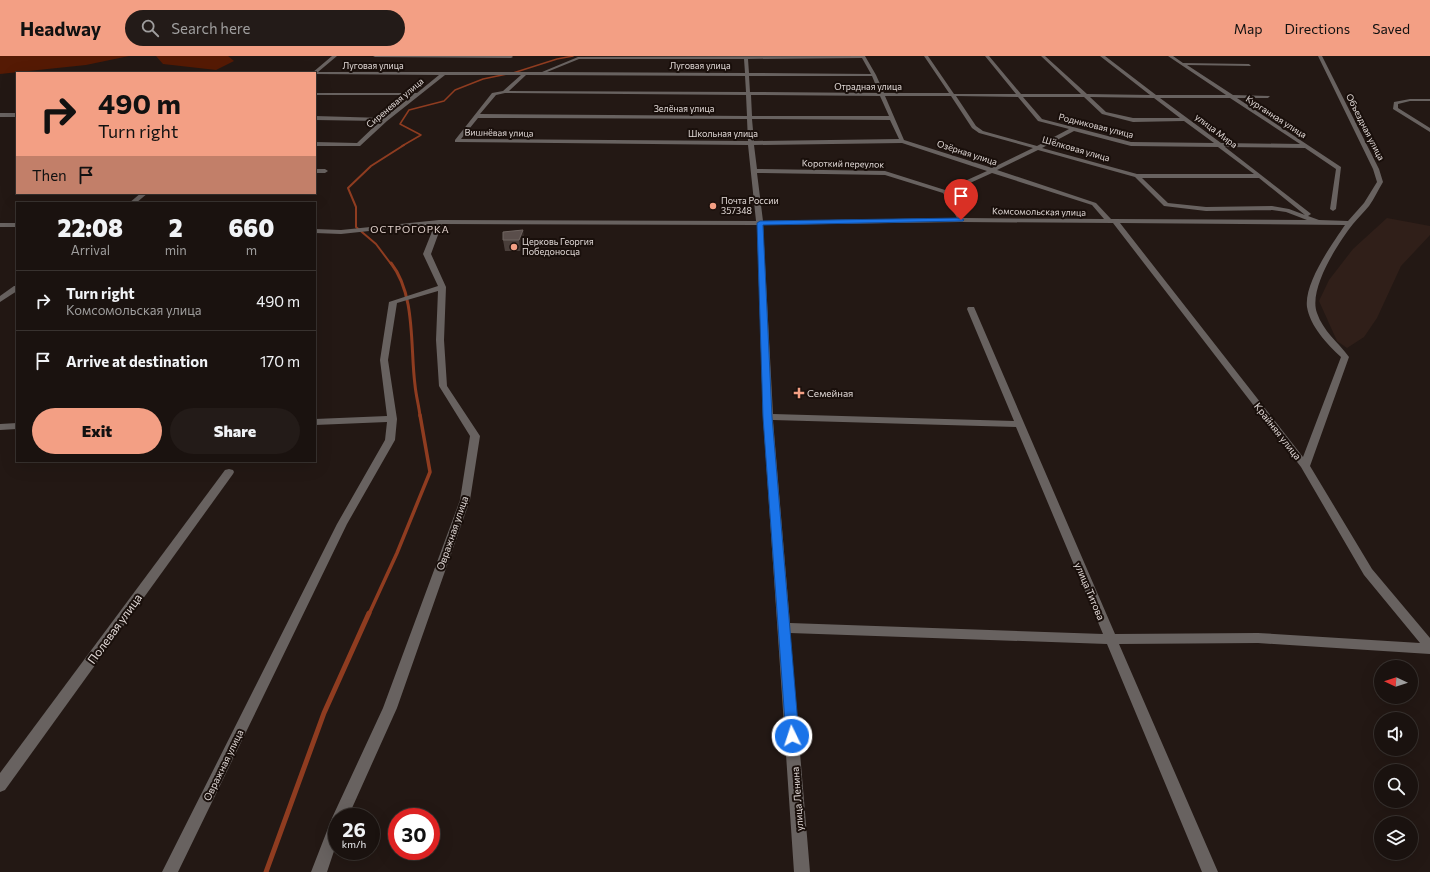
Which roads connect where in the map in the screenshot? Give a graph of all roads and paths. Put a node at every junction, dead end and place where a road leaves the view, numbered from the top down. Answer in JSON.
{"nodes":[{"id":1,"x":335,"y":56,"type":"edge"},
{"id":2,"x":375,"y":56,"type":"edge"},
{"id":3,"x":512,"y":56,"type":"edge"},
{"id":4,"x":926,"y":56,"type":"edge"},
{"id":5,"x":986,"y":56,"type":"edge"},
{"id":6,"x":1043,"y":56,"type":"edge"},
{"id":7,"x":1102,"y":56,"type":"edge"},
{"id":8,"x":1170,"y":56,"type":"edge"},
{"id":9,"x":1320,"y":56,"type":"edge"},
{"id":10,"x":746,"y":57,"type":"edge"},
{"id":11,"x":863,"y":57,"type":"edge"},
{"id":12,"x":511,"y":64,"type":"dead end"},
{"id":13,"x":1182,"y":64,"type":"junction"},
{"id":14,"x":1249,"y":65,"type":"dead end"},
{"id":15,"x":507,"y":69,"type":"dead end"},
{"id":16,"x":316,"y":72,"type":"edge"},
{"id":17,"x":316,"y":73,"type":"edge"},
{"id":18,"x":443,"y":74,"type":"junction"},
{"id":19,"x":503,"y":74,"type":"junction"},
{"id":20,"x":525,"y":74,"type":"junction"},
{"id":21,"x":538,"y":74,"type":"junction"},
{"id":22,"x":746,"y":74,"type":"junction"},
{"id":23,"x":874,"y":75,"type":"junction"},
{"id":24,"x":505,"y":92,"type":"junction"},
{"id":25,"x":316,"y":94,"type":"edge"},
{"id":26,"x":417,"y":94,"type":"junction"},
{"id":27,"x":747,"y":95,"type":"junction"},
{"id":28,"x":882,"y":95,"type":"junction"},
{"id":29,"x":953,"y":95,"type":"junction"},
{"id":30,"x":1019,"y":96,"type":"junction"},
{"id":31,"x":1086,"y":96,"type":"junction"},
{"id":32,"x":1154,"y":96,"type":"junction"},
{"id":33,"x":1230,"y":96,"type":"junction"},
{"id":34,"x":1268,"y":97,"type":"dead end"},
{"id":35,"x":1430,"y":100,"type":"edge"},
{"id":36,"x":0,"y":115,"type":"edge"},
{"id":37,"x":16,"y":115,"type":"edge"},
{"id":38,"x":477,"y":116,"type":"junction"},
{"id":39,"x":750,"y":117,"type":"junction"},
{"id":40,"x":316,"y":118,"type":"edge"},
{"id":41,"x":892,"y":118,"type":"junction"},
{"id":42,"x":1185,"y":119,"type":"junction"},
{"id":43,"x":385,"y":120,"type":"junction"},
{"id":44,"x":1072,"y":129,"type":"junction"},
{"id":45,"x":1430,"y":130,"type":"edge"},
{"id":46,"x":902,"y":141,"type":"junction"},
{"id":47,"x":545,"y":142,"type":"joint"},
{"id":48,"x":751,"y":143,"type":"junction"},
{"id":49,"x":316,"y":144,"type":"edge"},
{"id":50,"x":1220,"y":145,"type":"junction"},
{"id":51,"x":1305,"y":146,"type":"junction"},
{"id":52,"x":1037,"y":148,"type":"junction"},
{"id":53,"x":316,"y":171,"type":"edge"},
{"id":54,"x":325,"y":171,"type":"dead end"},
{"id":55,"x":991,"y":171,"type":"junction"},
{"id":56,"x":754,"y":172,"type":"junction"},
{"id":57,"x":1137,"y":176,"type":"junction"},
{"id":58,"x":1260,"y":176,"type":"junction"},
{"id":59,"x":945,"y":192,"type":"junction"},
{"id":60,"x":144,"y":194,"type":"edge"},
{"id":61,"x":133,"y":202,"type":"edge"},
{"id":62,"x":1333,"y":209,"type":"dead end"},
{"id":63,"x":961,"y":220,"type":"junction"},
{"id":64,"x":439,"y":222,"type":"junction"},
{"id":65,"x":1112,"y":222,"type":"junction"},
{"id":66,"x":1318,"y":222,"type":"junction"},
{"id":67,"x":760,"y":223,"type":"junction"},
{"id":68,"x":1350,"y":223,"type":"junction"},
{"id":69,"x":0,"y":225,"type":"edge"},
{"id":70,"x":16,"y":225,"type":"edge"},
{"id":71,"x":316,"y":231,"type":"edge"},
{"id":72,"x":442,"y":287,"type":"junction"},
{"id":73,"x":16,"y":289,"type":"edge"},
{"id":74,"x":0,"y":300,"type":"edge"},
{"id":75,"x":971,"y":309,"type":"dead end"},
{"id":76,"x":768,"y":417,"type":"junction"},
{"id":77,"x":392,"y":419,"type":"junction"},
{"id":78,"x":316,"y":422,"type":"edge"},
{"id":79,"x":1020,"y":424,"type":"junction"},
{"id":80,"x":16,"y":426,"type":"edge"},
{"id":81,"x":0,"y":427,"type":"edge"},
{"id":82,"x":1305,"y":466,"type":"junction"},
{"id":83,"x":229,"y":472,"type":"dead end"},
{"id":84,"x":785,"y":628,"type":"junction"},
{"id":85,"x":1111,"y":639,"type":"junction"},
{"id":86,"x":1430,"y":648,"type":"edge"},
{"id":87,"x":0,"y":785,"type":"edge"},
{"id":88,"x":344,"y":808,"type":"edge"},
{"id":89,"x":328,"y":843,"type":"edge"},
{"id":90,"x":170,"y":872,"type":"edge"},
{"id":91,"x":319,"y":872,"type":"edge"},
{"id":92,"x":802,"y":872,"type":"edge"},
{"id":93,"x":1210,"y":872,"type":"edge"}],
"edges":[{"from":1,"to":16,"type":"street"},
{"from":2,"to":3,"type":"street"},
{"from":3,"to":12,"type":"street"},
{"from":4,"to":29,"type":"street","name":"Шёлковая улица"},
{"from":5,"to":30,"type":"street","name":"Родниковая улица"},
{"from":6,"to":31,"type":"street"},
{"from":7,"to":32,"type":"street","name":"улица Мира"},
{"from":8,"to":13,"type":"street","name":"Курганная улица"},
{"from":9,"to":68,"type":"street","name":"Объездная улица"},
{"from":10,"to":11,"type":"street"},
{"from":10,"to":21,"type":"street"},
{"from":10,"to":22,"type":"street","name":"улица Ленина"},
{"from":11,"to":23,"type":"street"},
{"from":13,"to":14,"type":"street"},
{"from":13,"to":33,"type":"street","name":"Курганная улица"},
{"from":15,"to":19,"type":"street"},
{"from":17,"to":18,"type":"street","name":"Луговая улица"},
{"from":18,"to":19,"type":"street","name":"Луговая улица"},
{"from":18,"to":26,"type":"street","name":"Сиреневая улица"},
{"from":19,"to":20,"type":"street","name":"Луговая улица"},
{"from":20,"to":21,"type":"street","name":"Луговая улица"},
{"from":20,"to":24,"type":"street","name":"Вишнёвая улица"},
{"from":21,"to":22,"type":"street","name":"Луговая улица"},
{"from":22,"to":23,"type":"street","name":"Луговая улица"},
{"from":22,"to":27,"type":"street","name":"улица Ленина"},
{"from":23,"to":28,"type":"street"},
{"from":24,"to":27,"type":"street","name":"Отрадная улица"},
{"from":24,"to":38,"type":"street","name":"Вишнёвая улица"},
{"from":25,"to":26,"type":"street"},
{"from":26,"to":43,"type":"street","name":"Сиреневая улица"},
{"from":27,"to":28,"type":"street","name":"Отрадная улица"},
{"from":27,"to":39,"type":"street","name":"улица Ленина"},
{"from":28,"to":29,"type":"street","name":"Отрадная улица"},
{"from":28,"to":41,"type":"street"},
{"from":29,"to":30,"type":"street","name":"Отрадная улица"},
{"from":29,"to":52,"type":"street","name":"Шёлковая улица"},
{"from":30,"to":31,"type":"street","name":"Отрадная улица"},
{"from":30,"to":44,"type":"street","name":"Родниковая улица"},
{"from":31,"to":32,"type":"street","name":"Отрадная улица"},
{"from":31,"to":42,"type":"street"},
{"from":32,"to":33,"type":"street","name":"Отрадная улица"},
{"from":32,"to":42,"type":"street","name":"улица Мира"},
{"from":33,"to":34,"type":"street","name":"Отрадная улица"},
{"from":33,"to":51,"type":"street","name":"Курганная улица"},
{"from":35,"to":45,"type":"street"},
{"from":36,"to":37,"type":"street"},
{"from":38,"to":39,"type":"street","name":"Зелёная улица"},
{"from":38,"to":47,"type":"street","name":"Вишнёвая улица"},
{"from":39,"to":41,"type":"street","name":"Зелёная улица"},
{"from":39,"to":48,"type":"street","name":"улица Ленина"},
{"from":40,"to":43,"type":"street"},
{"from":41,"to":46,"type":"street"},
{"from":42,"to":50,"type":"street","name":"улица Мира"},
{"from":43,"to":49,"type":"street","name":"Сиреневая улица"},
{"from":44,"to":50,"type":"street","name":"Родниковая улица"},
{"from":44,"to":52,"type":"street"},
{"from":46,"to":48,"type":"street","name":"Школьная улица"},
{"from":46,"to":55,"type":"street","name":"Озёрная улица"},
{"from":47,"to":48,"type":"street","name":"Школьная улица"},
{"from":48,"to":56,"type":"street","name":"улица Ленина"},
{"from":50,"to":51,"type":"street","name":"Родниковая улица"},
{"from":50,"to":58,"type":"street","name":"улица Мира"},
{"from":51,"to":62,"type":"street","name":"Курганная улица"},
{"from":52,"to":55,"type":"street"},
{"from":52,"to":57,"type":"street","name":"Шёлковая улица"},
{"from":53,"to":54,"type":"street"},
{"from":55,"to":59,"type":"street"},
{"from":55,"to":65,"type":"street","name":"Озёрная улица"},
{"from":56,"to":59,"type":"street","name":"Короткий переулок"},
{"from":56,"to":67,"type":"street","name":"улица Ленина"},
{"from":57,"to":58,"type":"street","name":"Шёлковая улица"},
{"from":57,"to":66,"type":"street"},
{"from":58,"to":66,"type":"street","name":"улица Мира"},
{"from":59,"to":63,"type":"street"},
{"from":60,"to":61,"type":"street"},
{"from":63,"to":65,"type":"street","name":"Комсомольская улица"},
{"from":63,"to":67,"type":"street","name":"Комсомольская улица"},
{"from":64,"to":67,"type":"street","name":"Комсомольская улица"},
{"from":64,"to":71,"type":"street","name":"Комсомольская улица"},
{"from":64,"to":72,"type":"street","name":"Овражная улица"},
{"from":65,"to":66,"type":"street","name":"Комсомольская улица"},
{"from":65,"to":82,"type":"street","name":"Крайняя улица"},
{"from":66,"to":68,"type":"street","name":"Комсомольская улица"},
{"from":67,"to":76,"type":"street","name":"улица Ленина"},
{"from":68,"to":82,"type":"street"},
{"from":69,"to":70,"type":"street"},
{"from":72,"to":77,"type":"street","name":"Овражная улица"},
{"from":72,"to":88,"type":"street","name":"Овражная улица"},
{"from":73,"to":74,"type":"street"},
{"from":75,"to":79,"type":"street","name":"улица Титова"},
{"from":76,"to":79,"type":"street"},
{"from":76,"to":84,"type":"street","name":"улица Ленина"},
{"from":77,"to":78,"type":"street"},
{"from":77,"to":90,"type":"street","name":"Овражная улица"},
{"from":79,"to":85,"type":"street","name":"улица Титова"},
{"from":80,"to":81,"type":"street"},
{"from":82,"to":86,"type":"street","name":"Крайняя улица"},
{"from":83,"to":87,"type":"street","name":"Полевая улица"},
{"from":84,"to":85,"type":"street"},
{"from":84,"to":92,"type":"street","name":"улица Ленина"},
{"from":85,"to":86,"type":"street"},
{"from":85,"to":93,"type":"street","name":"улица Титова"},
{"from":89,"to":91,"type":"street"}]}
